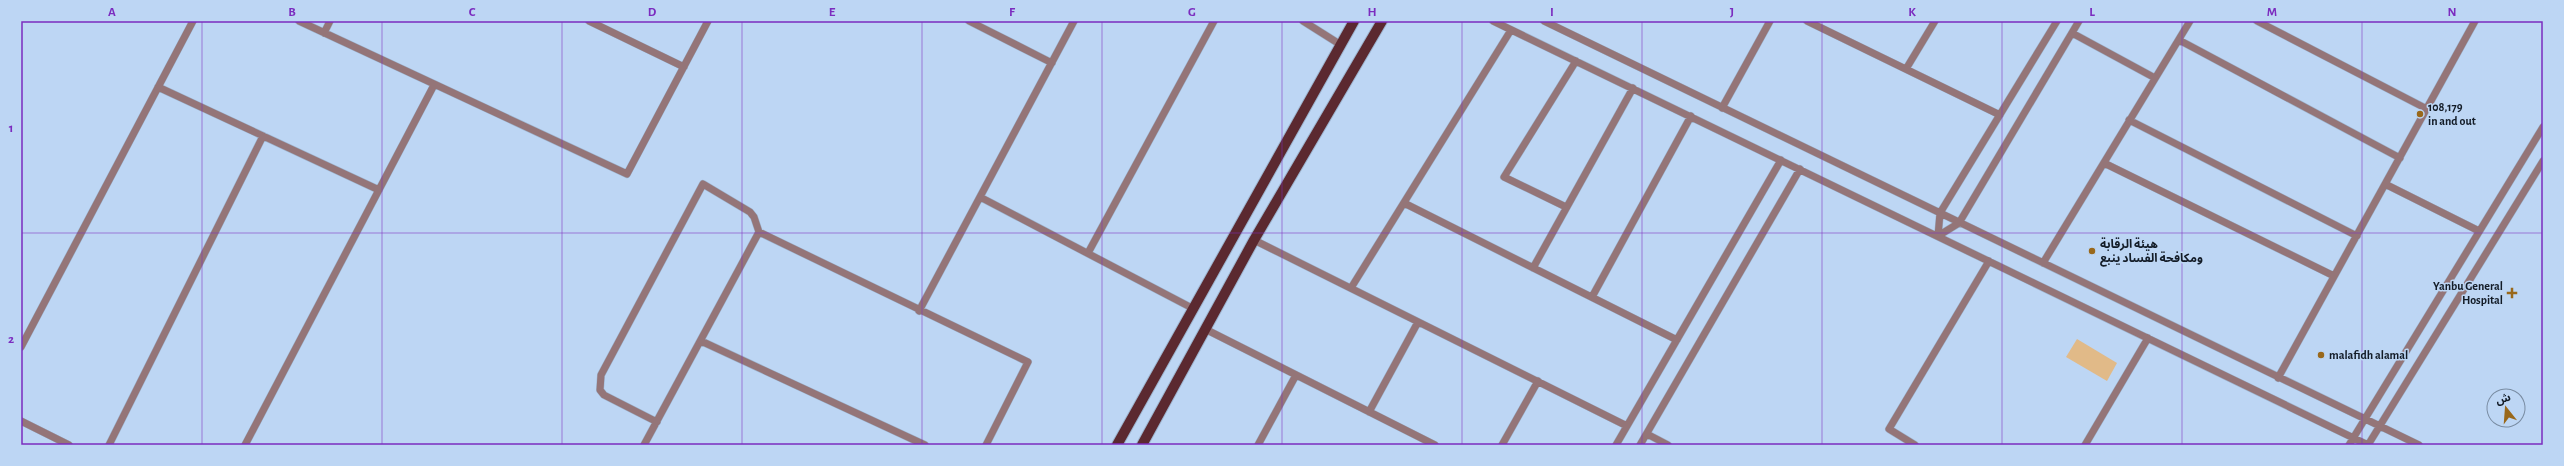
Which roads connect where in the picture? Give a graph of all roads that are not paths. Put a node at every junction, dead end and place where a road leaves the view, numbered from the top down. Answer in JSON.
{"nodes":[{"id":1,"x":193,"y":21,"type":"edge"},
{"id":2,"x":299,"y":21,"type":"edge"},
{"id":3,"x":330,"y":21,"type":"edge"},
{"id":4,"x":588,"y":21,"type":"edge"},
{"id":5,"x":708,"y":21,"type":"edge"},
{"id":6,"x":969,"y":21,"type":"edge"},
{"id":7,"x":1074,"y":21,"type":"edge"},
{"id":8,"x":1214,"y":21,"type":"edge"},
{"id":9,"x":1303,"y":21,"type":"edge"},
{"id":10,"x":1354,"y":21,"type":"edge"},
{"id":11,"x":1382,"y":21,"type":"edge"},
{"id":12,"x":1493,"y":21,"type":"edge"},
{"id":13,"x":1544,"y":21,"type":"edge"},
{"id":14,"x":1770,"y":21,"type":"edge"},
{"id":15,"x":1808,"y":21,"type":"edge"},
{"id":16,"x":1935,"y":21,"type":"edge"},
{"id":17,"x":2057,"y":21,"type":"edge"},
{"id":18,"x":2079,"y":21,"type":"edge"},
{"id":19,"x":2190,"y":21,"type":"edge"},
{"id":20,"x":2257,"y":21,"type":"edge"},
{"id":21,"x":2475,"y":21,"type":"edge"},
{"id":22,"x":1511,"y":30,"type":"junction"},
{"id":23,"x":324,"y":33,"type":"junction"},
{"id":24,"x":2072,"y":33,"type":"junction"},
{"id":25,"x":2179,"y":40,"type":"junction"},
{"id":26,"x":1341,"y":45,"type":"junction"},
{"id":27,"x":1576,"y":61,"type":"junction"},
{"id":28,"x":1052,"y":63,"type":"junction"},
{"id":29,"x":684,"y":67,"type":"junction"},
{"id":30,"x":1906,"y":69,"type":"junction"},
{"id":31,"x":2156,"y":78,"type":"junction"},
{"id":32,"x":434,"y":85,"type":"junction"},
{"id":33,"x":158,"y":87,"type":"junction"},
{"id":34,"x":1633,"y":88,"type":"junction"},
{"id":35,"x":1722,"y":108,"type":"junction"},
{"id":36,"x":2427,"y":109,"type":"junction"},
{"id":37,"x":2000,"y":115,"type":"junction"},
{"id":38,"x":1691,"y":116,"type":"junction"},
{"id":39,"x":2129,"y":120,"type":"junction"},
{"id":40,"x":2543,"y":127,"type":"edge"},
{"id":41,"x":263,"y":136,"type":"junction"},
{"id":42,"x":2400,"y":158,"type":"junction"},
{"id":43,"x":1781,"y":160,"type":"junction"},
{"id":44,"x":2543,"y":161,"type":"edge"},
{"id":45,"x":2104,"y":163,"type":"junction"},
{"id":46,"x":1800,"y":169,"type":"junction"},
{"id":47,"x":2385,"y":184,"type":"junction"},
{"id":48,"x":379,"y":190,"type":"junction"},
{"id":49,"x":980,"y":197,"type":"junction"},
{"id":50,"x":1404,"y":203,"type":"junction"},
{"id":51,"x":1566,"y":206,"type":"junction"},
{"id":52,"x":1940,"y":214,"type":"junction"},
{"id":53,"x":1959,"y":222,"type":"junction"},
{"id":54,"x":2479,"y":231,"type":"junction"},
{"id":55,"x":759,"y":232,"type":"junction"},
{"id":56,"x":1938,"y":236,"type":"junction"},
{"id":57,"x":2357,"y":236,"type":"junction"},
{"id":58,"x":1254,"y":240,"type":"junction"},
{"id":59,"x":1088,"y":253,"type":"junction"},
{"id":60,"x":1989,"y":261,"type":"junction"},
{"id":61,"x":2043,"y":263,"type":"junction"},
{"id":62,"x":1533,"y":268,"type":"junction"},
{"id":63,"x":2334,"y":276,"type":"junction"},
{"id":64,"x":1351,"y":288,"type":"junction"},
{"id":65,"x":1592,"y":297,"type":"junction"},
{"id":66,"x":1192,"y":308,"type":"junction"},
{"id":67,"x":919,"y":311,"type":"junction"},
{"id":68,"x":1418,"y":322,"type":"junction"},
{"id":69,"x":1205,"y":329,"type":"junction"},
{"id":70,"x":2148,"y":338,"type":"junction"},
{"id":71,"x":1677,"y":340,"type":"junction"},
{"id":72,"x":702,"y":341,"type":"junction"},
{"id":73,"x":21,"y":347,"type":"edge"},
{"id":74,"x":1296,"y":375,"type":"junction"},
{"id":75,"x":2278,"y":378,"type":"junction"},
{"id":76,"x":1538,"y":381,"type":"junction"},
{"id":77,"x":1369,"y":412,"type":"junction"},
{"id":78,"x":2364,"y":419,"type":"junction"},
{"id":79,"x":21,"y":421,"type":"edge"},
{"id":80,"x":657,"y":422,"type":"junction"},
{"id":81,"x":1627,"y":426,"type":"junction"},
{"id":82,"x":2379,"y":427,"type":"junction"},
{"id":83,"x":1647,"y":434,"type":"junction"},
{"id":84,"x":2353,"y":438,"type":"junction"},
{"id":85,"x":69,"y":445,"type":"edge"},
{"id":86,"x":109,"y":445,"type":"edge"},
{"id":87,"x":245,"y":445,"type":"edge"},
{"id":88,"x":644,"y":445,"type":"edge"},
{"id":89,"x":925,"y":445,"type":"edge"},
{"id":90,"x":986,"y":445,"type":"edge"},
{"id":91,"x":1117,"y":445,"type":"edge"},
{"id":92,"x":1142,"y":445,"type":"edge"},
{"id":93,"x":1258,"y":445,"type":"edge"},
{"id":94,"x":1435,"y":445,"type":"edge"},
{"id":95,"x":1502,"y":445,"type":"edge"},
{"id":96,"x":1616,"y":445,"type":"edge"},
{"id":97,"x":1640,"y":445,"type":"edge"},
{"id":98,"x":1668,"y":445,"type":"edge"},
{"id":99,"x":1914,"y":445,"type":"edge"},
{"id":100,"x":2085,"y":445,"type":"edge"},
{"id":101,"x":2349,"y":445,"type":"edge"},
{"id":102,"x":2368,"y":445,"type":"edge"},
{"id":103,"x":2419,"y":445,"type":"edge"}],
"edges":[{"from":1,"to":33,"type":"street"},
{"from":2,"to":23,"type":"street"},
{"from":3,"to":23,"type":"street"},
{"from":4,"to":29,"type":"street"},
{"from":5,"to":29,"type":"street"},
{"from":6,"to":28,"type":"street"},
{"from":7,"to":28,"type":"street"},
{"from":8,"to":59,"type":"street"},
{"from":9,"to":26,"type":"street"},
{"from":10,"to":26,"type":"main road"},
{"from":11,"to":58,"type":"main road"},
{"from":12,"to":22,"type":"street"},
{"from":13,"to":35,"type":"street"},
{"from":14,"to":35,"type":"street"},
{"from":15,"to":30,"type":"street"},
{"from":16,"to":30,"type":"street"},
{"from":17,"to":37,"type":"street"},
{"from":18,"to":24,"type":"street"},
{"from":19,"to":25,"type":"street"},
{"from":20,"to":36,"type":"street"},
{"from":21,"to":36,"type":"street"},
{"from":22,"to":27,"type":"street"},
{"from":22,"to":50,"type":"street"},
{"from":23,"to":32,"type":"street"},
{"from":24,"to":31,"type":"street"},
{"from":24,"to":53,"type":"street"},
{"from":25,"to":31,"type":"street"},
{"from":25,"to":42,"type":"street"},
{"from":26,"to":66,"type":"main road"},
{"from":27,"to":34,"type":"street"},
{"from":27,"to":51,"type":"street"},
{"from":28,"to":49,"type":"street"},
{"from":29,"to":32,"type":"street"},
{"from":30,"to":37,"type":"street"},
{"from":31,"to":39,"type":"street"},
{"from":32,"to":48,"type":"street"},
{"from":33,"to":41,"type":"street"},
{"from":33,"to":73,"type":"street"},
{"from":34,"to":38,"type":"street"},
{"from":34,"to":51,"type":"street"},
{"from":35,"to":52,"type":"street"},
{"from":36,"to":42,"type":"street"},
{"from":37,"to":52,"type":"street"},
{"from":38,"to":43,"type":"street"},
{"from":38,"to":65,"type":"street"},
{"from":39,"to":45,"type":"street"},
{"from":39,"to":57,"type":"street"},
{"from":40,"to":54,"type":"street"},
{"from":41,"to":48,"type":"street"},
{"from":41,"to":86,"type":"street"},
{"from":42,"to":47,"type":"street"},
{"from":43,"to":46,"type":"street"},
{"from":43,"to":71,"type":"street"},
{"from":44,"to":82,"type":"street"},
{"from":45,"to":61,"type":"street"},
{"from":45,"to":63,"type":"street"},
{"from":46,"to":56,"type":"street"},
{"from":46,"to":83,"type":"street"},
{"from":47,"to":54,"type":"street"},
{"from":47,"to":57,"type":"street"},
{"from":48,"to":87,"type":"street"},
{"from":49,"to":59,"type":"street"},
{"from":49,"to":67,"type":"street"},
{"from":50,"to":62,"type":"street"},
{"from":50,"to":64,"type":"street"},
{"from":51,"to":62,"type":"street"},
{"from":52,"to":53,"type":"street"},
{"from":52,"to":56,"type":"street"},
{"from":53,"to":56,"type":"street"},
{"from":53,"to":61,"type":"street"},
{"from":54,"to":78,"type":"street"},
{"from":55,"to":67,"type":"street"},
{"from":55,"to":72,"type":"street"},
{"from":55,"to":80,"type":"street"},
{"from":56,"to":60,"type":"street"},
{"from":57,"to":63,"type":"street"},
{"from":58,"to":64,"type":"street"},
{"from":58,"to":69,"type":"main road"},
{"from":59,"to":66,"type":"street"},
{"from":60,"to":70,"type":"street"},
{"from":60,"to":99,"type":"street"},
{"from":61,"to":75,"type":"street"},
{"from":62,"to":65,"type":"street"},
{"from":63,"to":75,"type":"street"},
{"from":64,"to":68,"type":"street"},
{"from":65,"to":71,"type":"street"},
{"from":66,"to":91,"type":"main road"},
{"from":67,"to":90,"type":"street"},
{"from":68,"to":76,"type":"street"},
{"from":68,"to":77,"type":"street"},
{"from":69,"to":74,"type":"street"},
{"from":69,"to":92,"type":"main road"},
{"from":70,"to":84,"type":"street"},
{"from":70,"to":100,"type":"street"},
{"from":71,"to":81,"type":"street"},
{"from":72,"to":80,"type":"street"},
{"from":72,"to":89,"type":"street"},
{"from":74,"to":77,"type":"street"},
{"from":74,"to":93,"type":"street"},
{"from":75,"to":78,"type":"street"},
{"from":76,"to":81,"type":"street"},
{"from":76,"to":95,"type":"street"},
{"from":77,"to":94,"type":"street"},
{"from":78,"to":82,"type":"street"},
{"from":78,"to":84,"type":"street"},
{"from":79,"to":85,"type":"street"},
{"from":80,"to":88,"type":"street"},
{"from":81,"to":96,"type":"street"},
{"from":82,"to":102,"type":"street"},
{"from":82,"to":103,"type":"street"},
{"from":83,"to":97,"type":"street"},
{"from":83,"to":98,"type":"street"},
{"from":84,"to":101,"type":"street"},
{"from":84,"to":102,"type":"street"}]}
